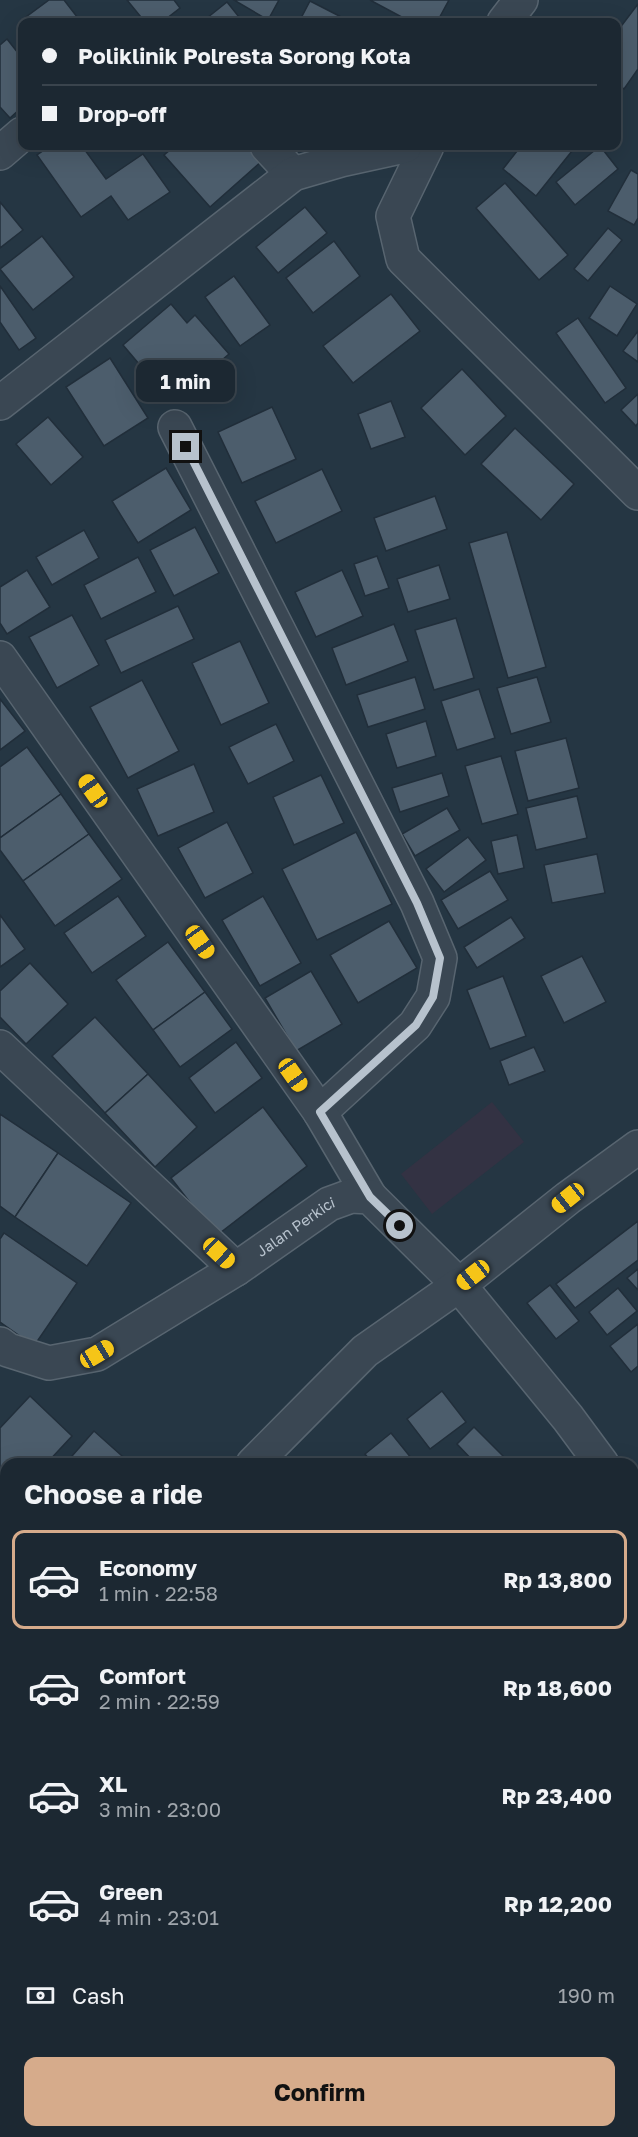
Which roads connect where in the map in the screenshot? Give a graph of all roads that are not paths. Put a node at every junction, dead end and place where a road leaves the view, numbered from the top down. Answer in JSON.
{"nodes":[{"id":1,"x":521,"y":0,"type":"edge"},
{"id":2,"x":507,"y":18,"type":"edge"},
{"id":3,"x":18,"y":137,"type":"edge"},
{"id":4,"x":271,"y":150,"type":"edge"},
{"id":5,"x":387,"y":150,"type":"edge"},
{"id":6,"x":425,"y":150,"type":"edge"},
{"id":7,"x":0,"y":153,"type":"edge"},
{"id":8,"x":293,"y":174,"type":"junction"},
{"id":9,"x":0,"y":404,"type":"edge"},
{"id":10,"x":176,"y":427,"type":"dead end"},
{"id":11,"x":638,"y":492,"type":"edge"},
{"id":12,"x":0,"y":658,"type":"edge"},
{"id":13,"x":0,"y":1047,"type":"edge"},
{"id":14,"x":320,"y":1112,"type":"junction"},
{"id":15,"x":638,"y":1147,"type":"edge"},
{"id":16,"x":370,"y":1197,"type":"junction"},
{"id":17,"x":236,"y":1269,"type":"junction"},
{"id":18,"x":459,"y":1285,"type":"junction"},
{"id":19,"x":4,"y":1347,"type":"edge"},
{"id":20,"x":259,"y":1458,"type":"edge"},
{"id":21,"x":598,"y":1458,"type":"edge"}],
"edges":[{"from":1,"to":2,"type":"street"},
{"from":3,"to":7,"type":"street"},
{"from":4,"to":8,"type":"street"},
{"from":5,"to":8,"type":"street"},
{"from":6,"to":11,"type":"street"},
{"from":8,"to":9,"type":"street"},
{"from":10,"to":14,"type":"street"},
{"from":12,"to":14,"type":"street"},
{"from":13,"to":17,"type":"street"},
{"from":14,"to":16,"type":"street"},
{"from":15,"to":18,"type":"street"},
{"from":16,"to":17,"type":"street","name":"Jalan Perkici"},
{"from":16,"to":18,"type":"street"},
{"from":17,"to":19,"type":"street","name":"Jalan Perkici"},
{"from":18,"to":20,"type":"street"},
{"from":18,"to":21,"type":"street"}]}
